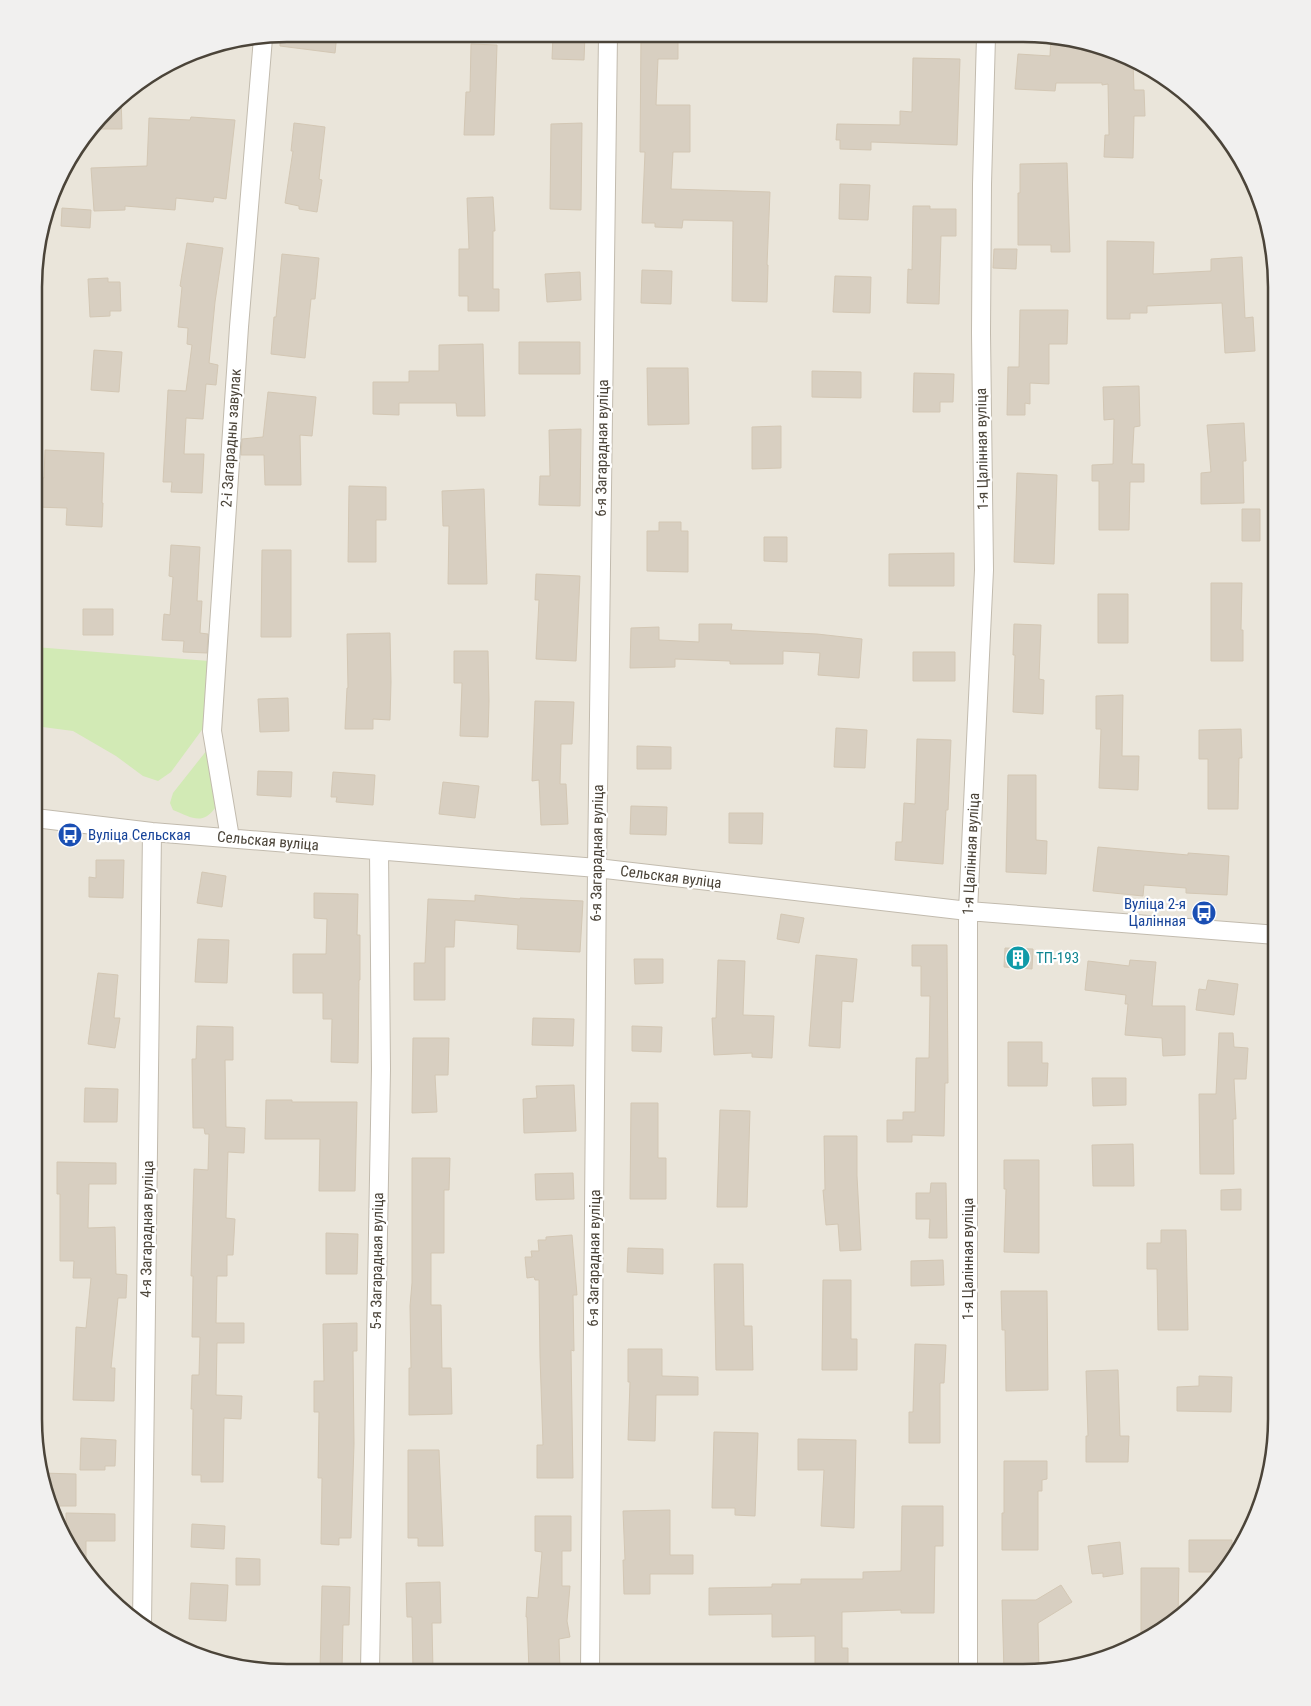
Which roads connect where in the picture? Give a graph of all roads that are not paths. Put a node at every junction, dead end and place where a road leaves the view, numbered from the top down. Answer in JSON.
{"nodes":[{"id":1,"x":608,"y":42,"type":"edge"},
{"id":2,"x":986,"y":42,"type":"edge"},
{"id":3,"x":262,"y":44,"type":"edge"},
{"id":4,"x":42,"y":819,"type":"edge"},
{"id":5,"x":152,"y":832,"type":"junction"},
{"id":6,"x":230,"y":838,"type":"junction"},
{"id":7,"x":380,"y":851,"type":"junction"},
{"id":8,"x":597,"y":868,"type":"junction"},
{"id":9,"x":968,"y":911,"type":"junction"},
{"id":10,"x":1268,"y":934,"type":"edge"},
{"id":11,"x":142,"y":1616,"type":"edge"},
{"id":12,"x":370,"y":1664,"type":"edge"},
{"id":13,"x":590,"y":1664,"type":"edge"},
{"id":14,"x":968,"y":1664,"type":"edge"}],
"edges":[{"from":1,"to":8,"type":"street","name":"6-я Загарадная вуліца"},
{"from":2,"to":9,"type":"street","name":"1-я Цалінная вуліца"},
{"from":3,"to":6,"type":"street","name":"2-і Загарадны завулак"},
{"from":4,"to":5,"type":"street","name":"Сельская вуліца"},
{"from":5,"to":6,"type":"street","name":"Сельская вуліца"},
{"from":5,"to":11,"type":"street","name":"4-я Загарадная вуліца"},
{"from":6,"to":7,"type":"street","name":"Сельская вуліца"},
{"from":7,"to":8,"type":"street","name":"Сельская вуліца"},
{"from":7,"to":12,"type":"street","name":"5-я Загарадная вуліца"},
{"from":8,"to":9,"type":"street","name":"Сельская вуліца"},
{"from":8,"to":13,"type":"street","name":"6-я Загарадная вуліца"},
{"from":9,"to":10,"type":"street","name":"Сельская вуліца"},
{"from":9,"to":14,"type":"street","name":"1-я Цалінная вуліца"}]}
